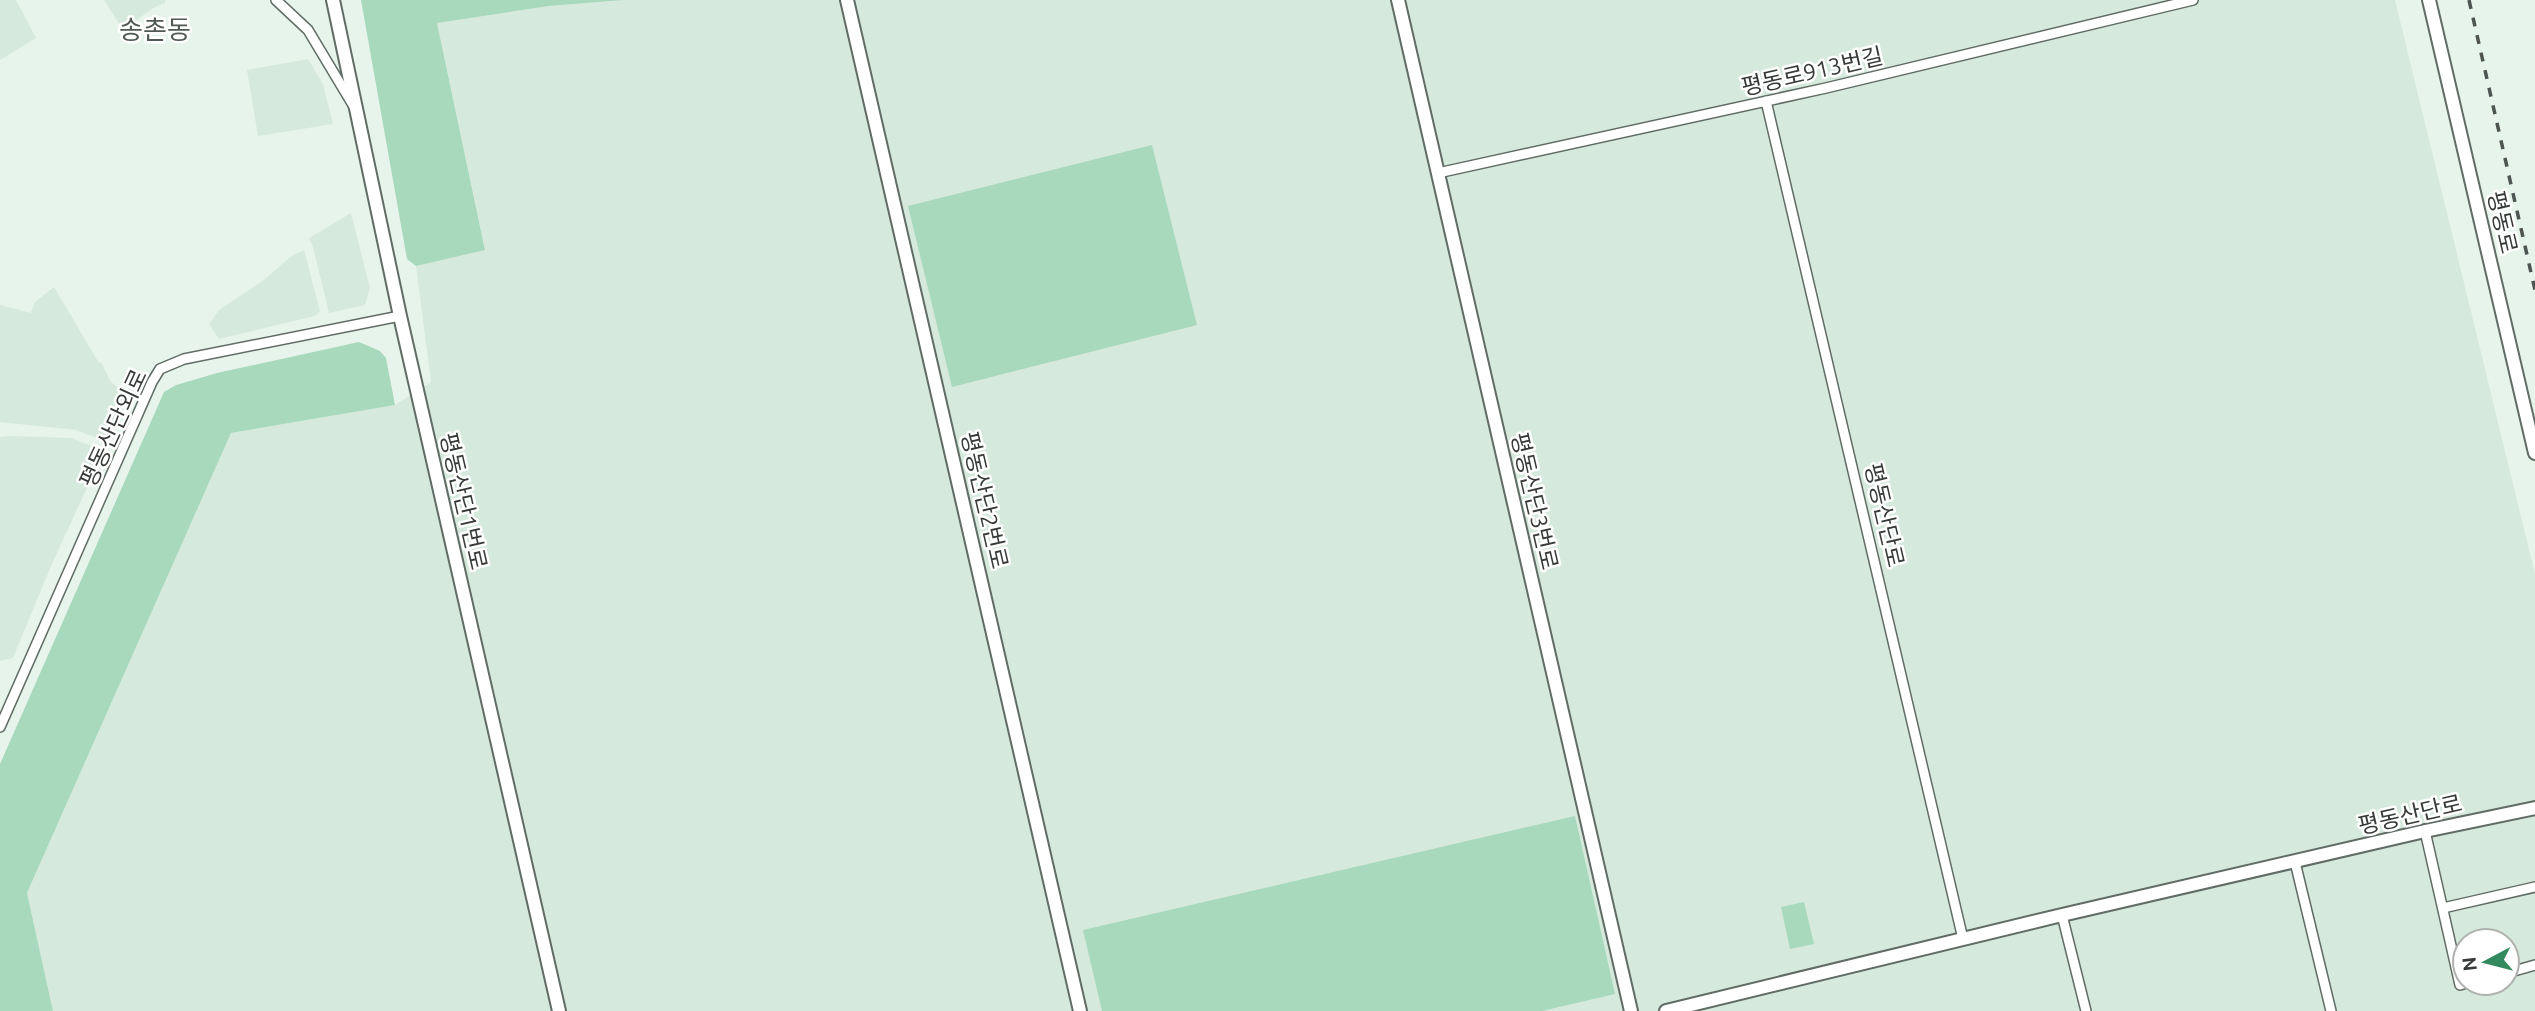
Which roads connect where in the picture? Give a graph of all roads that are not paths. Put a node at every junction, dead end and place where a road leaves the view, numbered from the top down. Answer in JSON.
{"nodes":[{"id":1,"x":276,"y":0,"type":"edge"},
{"id":2,"x":333,"y":0,"type":"edge"},
{"id":3,"x":847,"y":0,"type":"edge"},
{"id":4,"x":1398,"y":0,"type":"edge"},
{"id":5,"x":2193,"y":0,"type":"edge"},
{"id":6,"x":2429,"y":0,"type":"edge"},
{"id":7,"x":1766,"y":101,"type":"junction"},
{"id":8,"x":358,"y":114,"type":"junction"},
{"id":9,"x":1438,"y":173,"type":"junction"},
{"id":10,"x":400,"y":316,"type":"junction"},
{"id":11,"x":2535,"y":453,"type":"edge"},
{"id":12,"x":0,"y":727,"type":"edge"},
{"id":13,"x":2535,"y":808,"type":"edge"},
{"id":14,"x":2425,"y":831,"type":"junction"},
{"id":15,"x":2295,"y":862,"type":"junction"},
{"id":16,"x":2535,"y":887,"type":"edge"},
{"id":17,"x":2443,"y":908,"type":"junction"},
{"id":18,"x":2062,"y":915,"type":"junction"},
{"id":19,"x":1963,"y":939,"type":"junction"},
{"id":20,"x":2451,"y":944,"type":"edge"},
{"id":21,"x":559,"y":1011,"type":"edge"},
{"id":22,"x":1080,"y":1011,"type":"edge"},
{"id":23,"x":1631,"y":1011,"type":"edge"},
{"id":24,"x":1666,"y":1011,"type":"edge"},
{"id":25,"x":2086,"y":1011,"type":"edge"},
{"id":26,"x":2331,"y":1011,"type":"edge"}],
"edges":[{"from":1,"to":8,"type":"street"},
{"from":2,"to":8,"type":"street","name":"평동산단1번로"},
{"from":3,"to":22,"type":"street","name":"평동산단2번로"},
{"from":4,"to":9,"type":"street","name":"평동산단3번로"},
{"from":5,"to":7,"type":"street","name":"평동로913번길"},
{"from":6,"to":11,"type":"street","name":"평동로"},
{"from":7,"to":9,"type":"street","name":"평동로913번길"},
{"from":7,"to":19,"type":"street","name":"평동산단로"},
{"from":8,"to":10,"type":"street","name":"평동산단1번로"},
{"from":9,"to":23,"type":"street","name":"평동산단3번로"},
{"from":10,"to":12,"type":"street","name":"평동산단외로"},
{"from":10,"to":21,"type":"street","name":"평동산단1번로"},
{"from":13,"to":14,"type":"street","name":"평동산단로"},
{"from":14,"to":15,"type":"street","name":"평동산단로"},
{"from":14,"to":17,"type":"street"},
{"from":15,"to":18,"type":"street","name":"평동산단로"},
{"from":15,"to":26,"type":"street"},
{"from":16,"to":17,"type":"street"},
{"from":17,"to":20,"type":"street"},
{"from":18,"to":19,"type":"street","name":"평동산단로"},
{"from":18,"to":25,"type":"street"},
{"from":19,"to":24,"type":"street","name":"평동산단로"}]}
